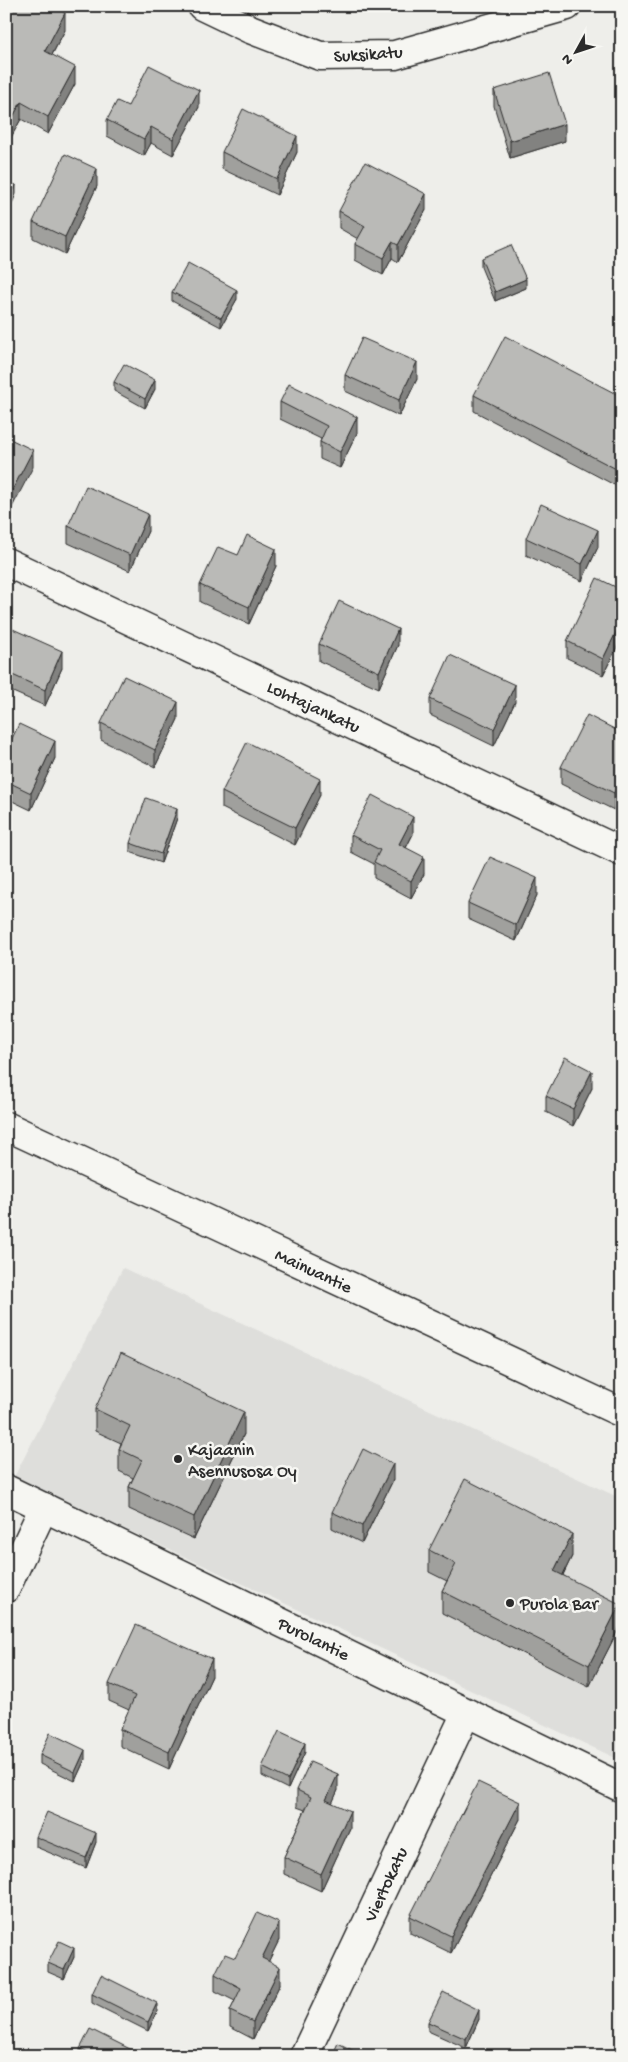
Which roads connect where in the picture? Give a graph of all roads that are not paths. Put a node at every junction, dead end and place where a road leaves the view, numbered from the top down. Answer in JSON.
{"nodes":[{"id":1,"x":202,"y":6,"type":"edge"},
{"id":2,"x":567,"y":6,"type":"edge"},
{"id":3,"x":6,"y":562,"type":"edge"},
{"id":4,"x":622,"y":852,"type":"edge"},
{"id":5,"x":6,"y":1126,"type":"edge"},
{"id":6,"x":622,"y":1414,"type":"edge"},
{"id":7,"x":6,"y":1489,"type":"edge"},
{"id":8,"x":44,"y":1507,"type":"junction"},
{"id":9,"x":6,"y":1588,"type":"edge"},
{"id":10,"x":466,"y":1713,"type":"junction"},
{"id":11,"x":622,"y":1788,"type":"edge"},
{"id":12,"x":304,"y":2056,"type":"edge"}],
"edges":[{"from":1,"to":2,"type":"street","name":"Suksikatu"},
{"from":3,"to":4,"type":"street","name":"Lohtajankatu"},
{"from":5,"to":6,"type":"street","name":"Mainuantie"},
{"from":7,"to":8,"type":"street","name":"Purolantie"},
{"from":8,"to":9,"type":"street"},
{"from":8,"to":10,"type":"street","name":"Purolantie"},
{"from":10,"to":11,"type":"street","name":"Purolantie"},
{"from":10,"to":12,"type":"street","name":"Viertokatu"}]}
